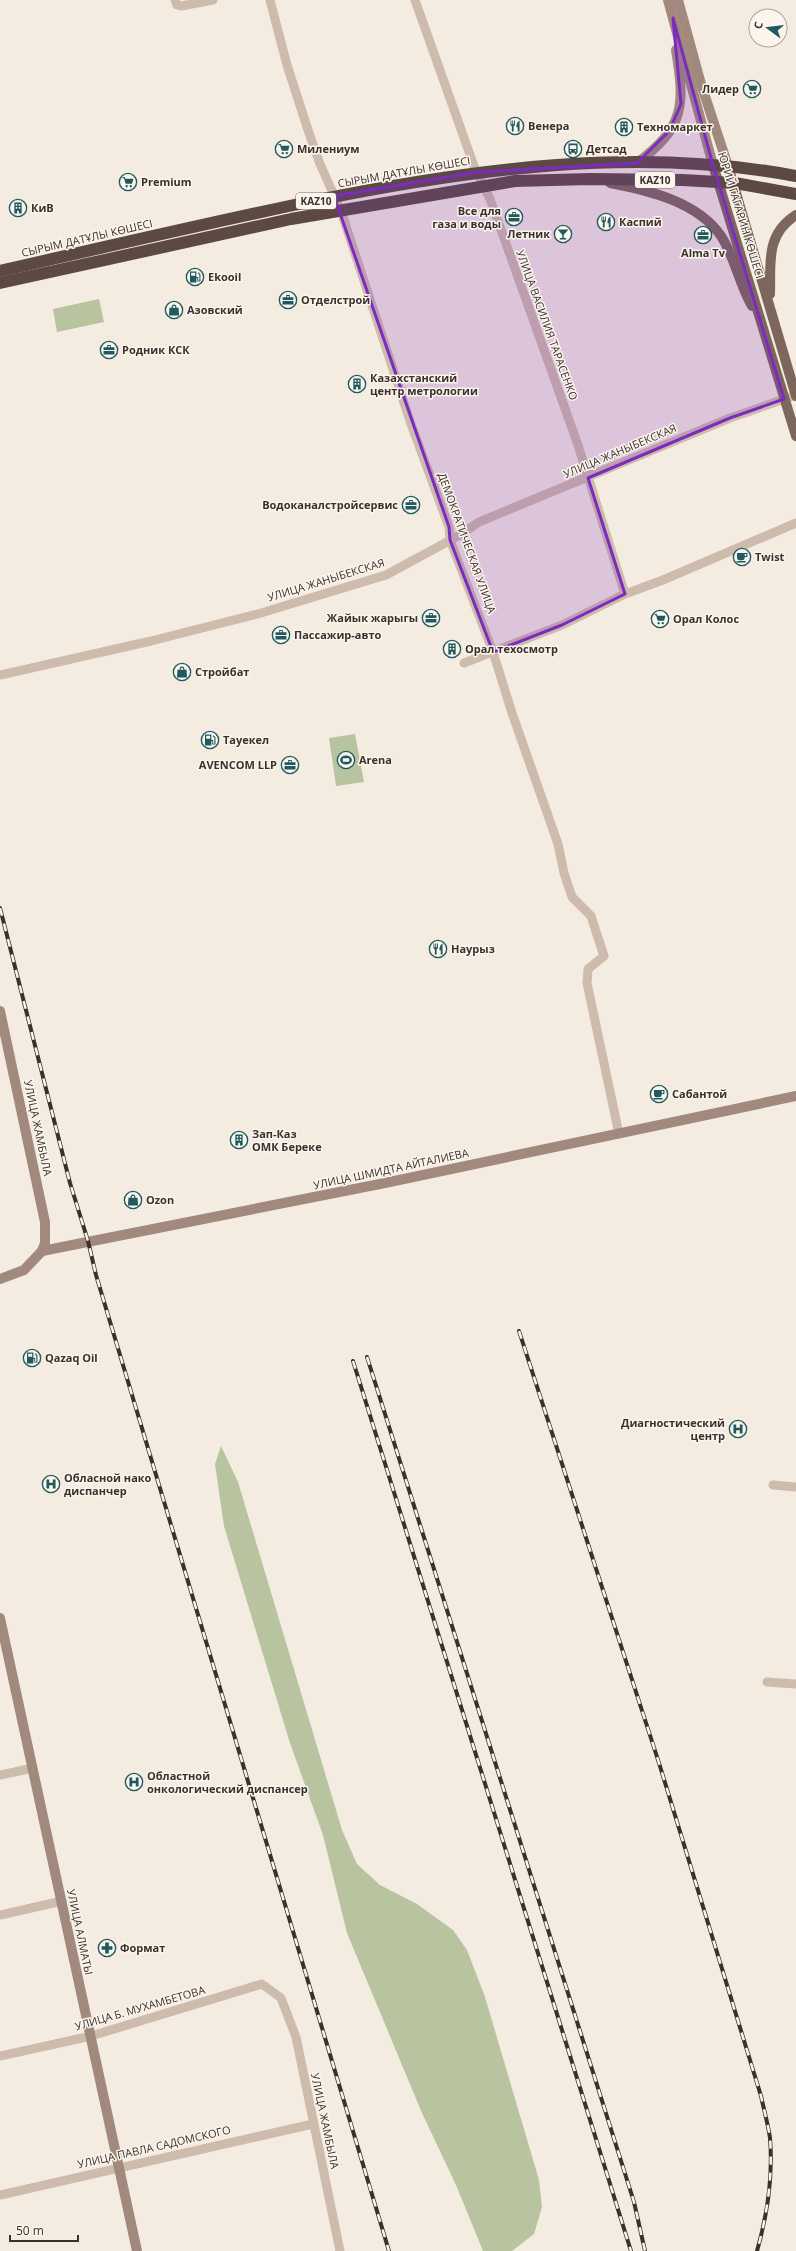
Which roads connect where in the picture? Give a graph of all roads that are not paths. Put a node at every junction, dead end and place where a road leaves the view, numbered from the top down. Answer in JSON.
{"nodes":[{"id":1,"x":213,"y":0,"type":"edge"},
{"id":2,"x":270,"y":0,"type":"edge"},
{"id":3,"x":415,"y":0,"type":"edge"},
{"id":4,"x":668,"y":0,"type":"edge"},
{"id":5,"x":678,"y":0,"type":"edge"},
{"id":6,"x":176,"y":3,"type":"edge"},
{"id":7,"x":673,"y":18,"type":"junction"},
{"id":8,"x":637,"y":163,"type":"junction"},
{"id":9,"x":713,"y":165,"type":"junction"},
{"id":10,"x":728,"y":166,"type":"junction"},
{"id":11,"x":477,"y":172,"type":"junction"},
{"id":12,"x":796,"y":176,"type":"edge"},
{"id":13,"x":590,"y":179,"type":"junction"},
{"id":14,"x":719,"y":182,"type":"junction"},
{"id":15,"x":734,"y":183,"type":"junction"},
{"id":16,"x":483,"y":186,"type":"junction"},
{"id":17,"x":796,"y":194,"type":"edge"},
{"id":18,"x":334,"y":196,"type":"junction"},
{"id":19,"x":341,"y":211,"type":"junction"},
{"id":20,"x":796,"y":215,"type":"edge"},
{"id":21,"x":0,"y":271,"type":"edge"},
{"id":22,"x":0,"y":283,"type":"edge"},
{"id":23,"x":769,"y":304,"type":"junction"},
{"id":24,"x":761,"y":321,"type":"junction"},
{"id":25,"x":796,"y":396,"type":"edge"},
{"id":26,"x":784,"y":399,"type":"junction"},
{"id":27,"x":796,"y":436,"type":"edge"},
{"id":28,"x":588,"y":478,"type":"junction"},
{"id":29,"x":796,"y":523,"type":"edge"},
{"id":30,"x":450,"y":540,"type":"junction"},
{"id":31,"x":625,"y":594,"type":"junction"},
{"id":32,"x":493,"y":652,"type":"junction"},
{"id":33,"x":464,"y":663,"type":"dead end"},
{"id":34,"x":0,"y":675,"type":"edge"},
{"id":35,"x":0,"y":1010,"type":"edge"},
{"id":36,"x":796,"y":1096,"type":"edge"},
{"id":37,"x":619,"y":1134,"type":"junction"},
{"id":38,"x":42,"y":1251,"type":"junction"},
{"id":39,"x":0,"y":1279,"type":"edge"},
{"id":40,"x":773,"y":1485,"type":"dead end"},
{"id":41,"x":796,"y":1487,"type":"edge"},
{"id":42,"x":0,"y":1618,"type":"edge"},
{"id":43,"x":1,"y":1629,"type":"edge"},
{"id":44,"x":767,"y":1682,"type":"dead end"},
{"id":45,"x":796,"y":1684,"type":"edge"},
{"id":46,"x":32,"y":1768,"type":"junction"},
{"id":47,"x":0,"y":1775,"type":"edge"},
{"id":48,"x":62,"y":1901,"type":"junction"},
{"id":49,"x":0,"y":1915,"type":"edge"},
{"id":50,"x":281,"y":1998,"type":"joint"},
{"id":51,"x":91,"y":2036,"type":"junction"},
{"id":52,"x":0,"y":2056,"type":"edge"},
{"id":53,"x":313,"y":2124,"type":"junction"},
{"id":54,"x":119,"y":2167,"type":"junction"},
{"id":55,"x":0,"y":2195,"type":"edge"},
{"id":56,"x":137,"y":2251,"type":"edge"},
{"id":57,"x":340,"y":2251,"type":"edge"}],
"edges":[{"from":1,"to":6,"type":"street"},
{"from":2,"to":18,"type":"street","name":"ДЕМОКРАТИЧЕСКАЯ УЛИЦА"},
{"from":3,"to":11,"type":"street","name":"УЛИЦА ВАСИЛИЯ ТАРАСЕНКО"},
{"from":4,"to":7,"type":"street","name":"ЮРИЙ ГАГАРИН КӨШЕСІ"},
{"from":5,"to":10,"type":"street","name":"ЮРИЙ ГАГАРИН КӨШЕСІ"},
{"from":7,"to":8,"type":"street"},
{"from":7,"to":9,"type":"street","name":"ЮРИЙ ГАГАРИН КӨШЕСІ"},
{"from":8,"to":9,"type":"highway","name":"СЫРЫМ ДАТҰЛЫ КӨШЕСІ","number":"KAZ10"},
{"from":8,"to":11,"type":"highway","name":"СЫРЫМ ДАТҰЛЫ КӨШЕСІ","number":"KAZ10"},
{"from":9,"to":10,"type":"highway","name":"СЫРЫМ ДАТҰЛЫ КӨШЕСІ","number":"KAZ10"},
{"from":9,"to":14,"type":"main road","name":"ЮРИЙ ГАГАРИН КӨШЕСІ"},
{"from":10,"to":12,"type":"highway","name":"СЫРЫМ ДАТҰЛЫ КӨШЕСІ","number":"KAZ10"},
{"from":10,"to":15,"type":"main road","name":"ЮРИЙ ГАГАРИН КӨШЕСІ"},
{"from":11,"to":16,"type":"street","name":"УЛИЦА ВАСИЛИЯ ТАРАСЕНКО"},
{"from":11,"to":18,"type":"highway","name":"СЫРЫМ ДАТҰЛЫ КӨШЕСІ","number":"KAZ10"},
{"from":13,"to":14,"type":"highway","number":"KAZ10"},
{"from":13,"to":16,"type":"highway","number":"KAZ10"},
{"from":13,"to":24,"type":"main road"},
{"from":14,"to":15,"type":"highway","number":"KAZ10"},
{"from":14,"to":24,"type":"main road","name":"ЮРИЙ ГАГАРИН КӨШЕСІ"},
{"from":15,"to":17,"type":"highway","number":"KAZ10"},
{"from":15,"to":23,"type":"main road","name":"ЮРИЙ ГАГАРИН КӨШЕСІ"},
{"from":16,"to":19,"type":"highway","number":"KAZ10"},
{"from":16,"to":28,"type":"street","name":"УЛИЦА ВАСИЛИЯ ТАРАСЕНКО"},
{"from":18,"to":19,"type":"street","name":"ДЕМОКРАТИЧЕСКАЯ УЛИЦА"},
{"from":18,"to":21,"type":"highway","name":"СЫРЫМ ДАТҰЛЫ КӨШЕСІ","number":"KAZ10"},
{"from":19,"to":22,"type":"highway","number":"KAZ10"},
{"from":19,"to":30,"type":"street","name":"ДЕМОКРАТИЧЕСКАЯ УЛИЦА"},
{"from":20,"to":23,"type":"main road"},
{"from":23,"to":25,"type":"main road","name":"ЮРИЙ ГАГАРИН КӨШЕСІ"},
{"from":24,"to":26,"type":"main road","name":"ЮРИЙ ГАГАРИН КӨШЕСІ"},
{"from":25,"to":26,"type":"street","name":"УЛИЦА ЖАНЫБЕКСКАЯ"},
{"from":26,"to":27,"type":"main road","name":"ЮРИЙ ГАГАРИН КӨШЕСІ"},
{"from":26,"to":28,"type":"street","name":"УЛИЦА ЖАНЫБЕКСКАЯ"},
{"from":28,"to":30,"type":"street","name":"УЛИЦА ЖАНЫБЕКСКАЯ"},
{"from":28,"to":31,"type":"street","name":"УЛИЦА ВАСИЛИЯ ТАРАСЕНКО"},
{"from":29,"to":31,"type":"street"},
{"from":30,"to":32,"type":"street","name":"ДЕМОКРАТИЧЕСКАЯ УЛИЦА"},
{"from":30,"to":34,"type":"street","name":"УЛИЦА ЖАНЫБЕКСКАЯ"},
{"from":31,"to":32,"type":"street"},
{"from":32,"to":33,"type":"street"},
{"from":32,"to":37,"type":"street","name":"ДЕМОКРАТИЧЕСКАЯ УЛИЦА"},
{"from":35,"to":38,"type":"street","name":"УЛИЦА ЖАМБЫЛА"},
{"from":36,"to":37,"type":"street","name":"УЛИЦА ШМИДТА АЙТАЛИЕВА"},
{"from":37,"to":38,"type":"street","name":"УЛИЦА ШМИДТА АЙТАЛИЕВА"},
{"from":38,"to":39,"type":"street"},
{"from":40,"to":41,"type":"street"},
{"from":42,"to":43,"type":"street","name":"УЛИЦА АЛМАТЫ"},
{"from":43,"to":46,"type":"street","name":"УЛИЦА АЛМАТЫ"},
{"from":44,"to":45,"type":"street"},
{"from":46,"to":47,"type":"street"},
{"from":46,"to":48,"type":"street","name":"УЛИЦА АЛМАТЫ"},
{"from":48,"to":49,"type":"street"},
{"from":48,"to":51,"type":"street","name":"УЛИЦА АЛМАТЫ"},
{"from":50,"to":51,"type":"street","name":"УЛИЦА Б. МУХАМБЕТОВА"},
{"from":50,"to":53,"type":"street","name":"УЛИЦА ЖАМБЫЛА"},
{"from":51,"to":52,"type":"street","name":"УЛИЦА Б. МУХАМБЕТОВА"},
{"from":51,"to":54,"type":"street","name":"УЛИЦА АЛМАТЫ"},
{"from":53,"to":54,"type":"street","name":"УЛИЦА ПАВЛА САДОМСКОГО"},
{"from":53,"to":57,"type":"street","name":"УЛИЦА ЖАМБЫЛА"},
{"from":54,"to":55,"type":"street","name":"УЛИЦА ПАВЛА САДОМСКОГО"},
{"from":54,"to":56,"type":"street","name":"УЛИЦА АЛМАТЫ"}]}
